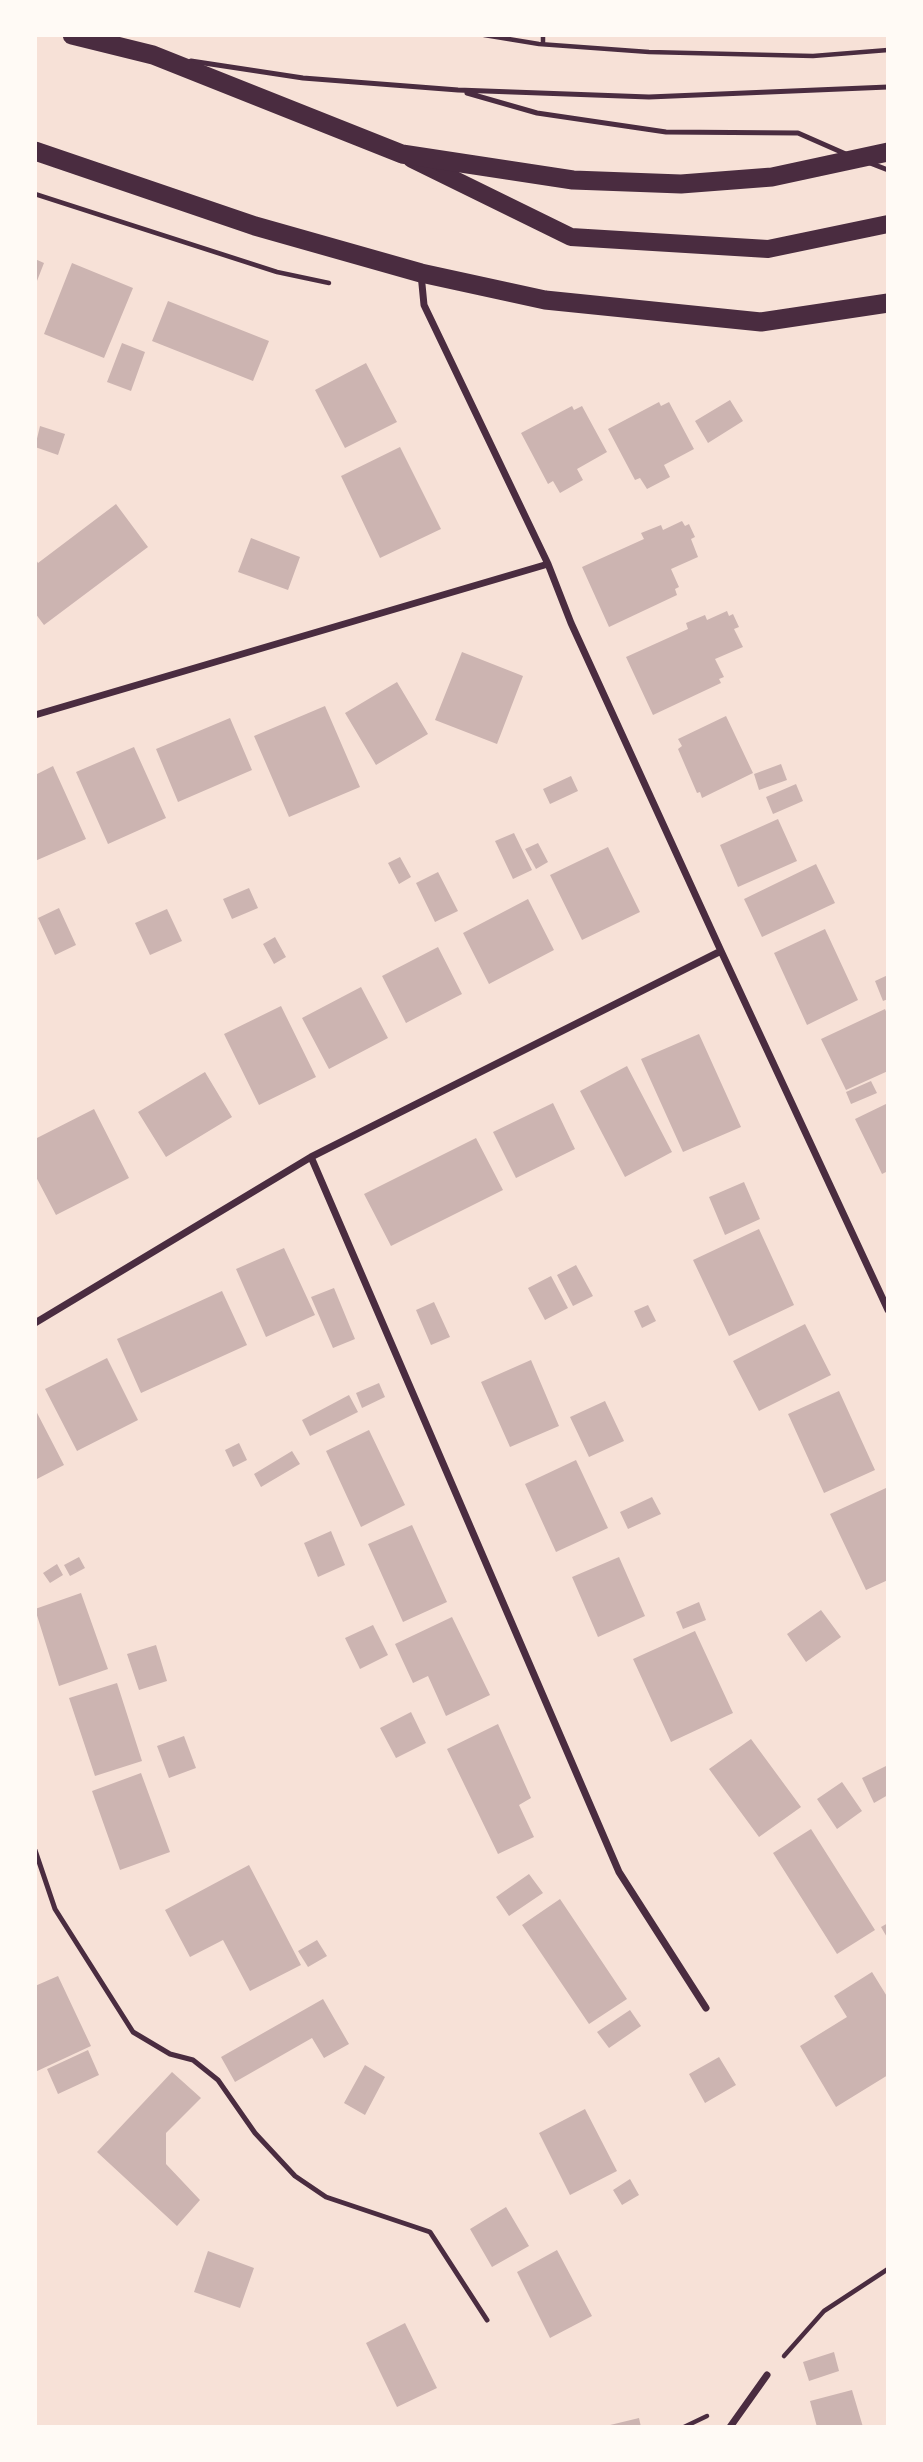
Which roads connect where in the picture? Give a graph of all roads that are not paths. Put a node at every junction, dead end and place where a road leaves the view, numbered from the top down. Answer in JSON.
{"nodes":[{"id":1,"x":72,"y":35,"type":"edge"},
{"id":2,"x":153,"y":55,"type":"junction"},
{"id":3,"x":888,"y":87,"type":"edge"},
{"id":4,"x":458,"y":90,"type":"junction"},
{"id":5,"x":35,"y":151,"type":"edge"},
{"id":6,"x":888,"y":152,"type":"edge"},
{"id":7,"x":402,"y":154,"type":"junction"},
{"id":8,"x":857,"y":158,"type":"junction"},
{"id":9,"x":888,"y":170,"type":"edge"},
{"id":10,"x":888,"y":224,"type":"edge"},
{"id":11,"x":421,"y":273,"type":"junction"},
{"id":12,"x":888,"y":303,"type":"edge"},
{"id":13,"x":548,"y":564,"type":"junction"},
{"id":14,"x":35,"y":715,"type":"edge"},
{"id":15,"x":721,"y":951,"type":"junction"},
{"id":16,"x":310,"y":1157,"type":"junction"},
{"id":17,"x":888,"y":1310,"type":"edge"},
{"id":18,"x":35,"y":1323,"type":"edge"},
{"id":19,"x":35,"y":1850,"type":"edge"},
{"id":20,"x":706,"y":2008,"type":"dead end"},
{"id":21,"x":487,"y":2320,"type":"dead end"},
{"id":22,"x":766,"y":2375,"type":"road end"},
{"id":23,"x":730,"y":2427,"type":"edge"}],
"edges":[{"from":1,"to":2,"type":"highway"},
{"from":2,"to":4,"type":"lane"},
{"from":2,"to":7,"type":"highway"},
{"from":3,"to":4,"type":"lane"},
{"from":4,"to":8,"type":"lane"},
{"from":5,"to":11,"type":"highway"},
{"from":6,"to":8,"type":"highway"},
{"from":7,"to":8,"type":"highway"},
{"from":7,"to":10,"type":"main road"},
{"from":8,"to":9,"type":"lane"},
{"from":11,"to":12,"type":"highway"},
{"from":11,"to":13,"type":"street"},
{"from":13,"to":14,"type":"street"},
{"from":13,"to":15,"type":"street"},
{"from":15,"to":16,"type":"street"},
{"from":15,"to":17,"type":"street"},
{"from":16,"to":18,"type":"street"},
{"from":16,"to":20,"type":"street"},
{"from":19,"to":21,"type":"lane"},
{"from":22,"to":23,"type":"street"}]}
